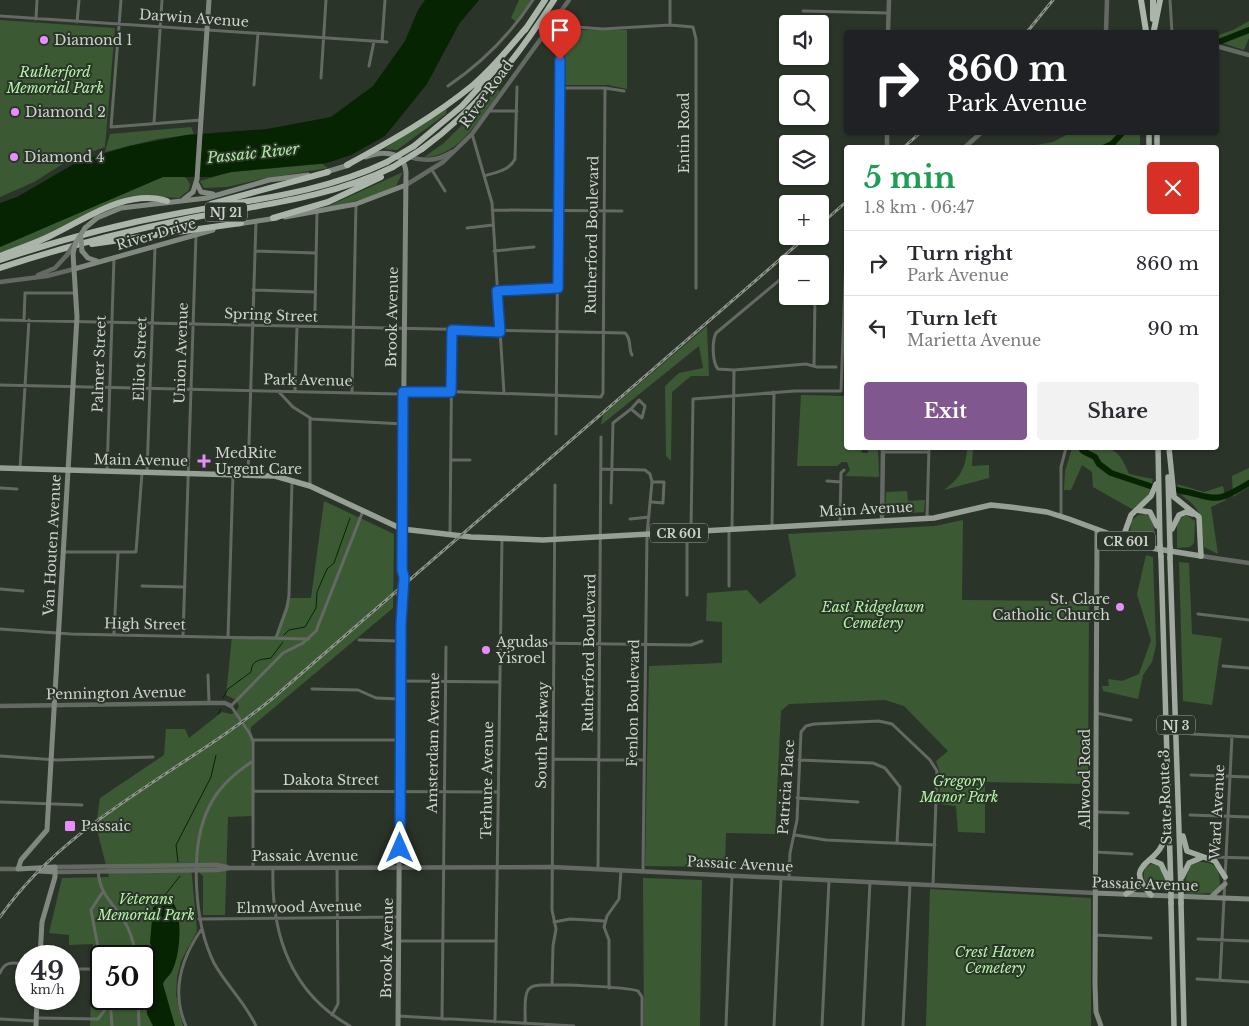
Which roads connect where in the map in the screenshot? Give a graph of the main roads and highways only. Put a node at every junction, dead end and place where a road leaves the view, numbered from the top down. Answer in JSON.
{"nodes":[{"id":1,"x":209,"y":0,"type":"edge"},
{"id":2,"x":545,"y":0,"type":"edge"},
{"id":3,"x":554,"y":0,"type":"edge"},
{"id":4,"x":1141,"y":0,"type":"edge"},
{"id":5,"x":1145,"y":0,"type":"edge"},
{"id":6,"x":1153,"y":0,"type":"edge"},
{"id":7,"x":1160,"y":0,"type":"edge"},
{"id":8,"x":528,"y":27,"type":"junction"},
{"id":9,"x":1146,"y":30,"type":"edge"},
{"id":10,"x":1146,"y":30,"type":"edge"},
{"id":11,"x":1154,"y":30,"type":"edge"},
{"id":12,"x":1154,"y":30,"type":"edge"},
{"id":13,"x":347,"y":165,"type":"junction"},
{"id":14,"x":394,"y":168,"type":"junction"},
{"id":15,"x":328,"y":172,"type":"junction"},
{"id":16,"x":406,"y":172,"type":"junction"},
{"id":17,"x":196,"y":179,"type":"junction"},
{"id":18,"x":406,"y":185,"type":"junction"},
{"id":19,"x":228,"y":192,"type":"junction"},
{"id":20,"x":392,"y":192,"type":"junction"},
{"id":21,"x":181,"y":200,"type":"junction"},
{"id":22,"x":167,"y":201,"type":"junction"},
{"id":23,"x":405,"y":201,"type":"junction"},
{"id":24,"x":178,"y":213,"type":"junction"},
{"id":25,"x":273,"y":218,"type":"junction"},
{"id":26,"x":241,"y":223,"type":"junction"},
{"id":27,"x":85,"y":228,"type":"junction"},
{"id":28,"x":56,"y":250,"type":"junction"},
{"id":29,"x":0,"y":256,"type":"edge"},
{"id":30,"x":0,"y":260,"type":"edge"},
{"id":31,"x":102,"y":261,"type":"junction"},
{"id":32,"x":0,"y":268,"type":"edge"},
{"id":33,"x":74,"y":269,"type":"junction"},
{"id":34,"x":1158,"y":450,"type":"edge"},
{"id":35,"x":1168,"y":450,"type":"edge"},
{"id":36,"x":1168,"y":450,"type":"edge"},
{"id":37,"x":0,"y":468,"type":"edge"},
{"id":38,"x":68,"y":471,"type":"junction"},
{"id":39,"x":1158,"y":473,"type":"junction"},
{"id":40,"x":1134,"y":511,"type":"junction"},
{"id":41,"x":1198,"y":517,"type":"junction"},
{"id":42,"x":402,"y":529,"type":"junction"},
{"id":43,"x":1097,"y":530,"type":"junction"},
{"id":44,"x":1122,"y":540,"type":"junction"},
{"id":45,"x":1160,"y":545,"type":"junction"},
{"id":46,"x":1170,"y":547,"type":"junction"},
{"id":47,"x":1201,"y":556,"type":"joint"},
{"id":48,"x":1178,"y":787,"type":"junction"},
{"id":49,"x":1169,"y":820,"type":"junction"},
{"id":50,"x":1203,"y":857,"type":"junction"},
{"id":51,"x":1151,"y":860,"type":"junction"},
{"id":52,"x":18,"y":869,"type":"joint"},
{"id":53,"x":1140,"y":880,"type":"junction"},
{"id":54,"x":1225,"y":881,"type":"joint"},
{"id":55,"x":1171,"y":891,"type":"junction"},
{"id":56,"x":1181,"y":891,"type":"junction"},
{"id":57,"x":1095,"y":893,"type":"junction"},
{"id":58,"x":1126,"y":894,"type":"junction"},
{"id":59,"x":1149,"y":895,"type":"junction"},
{"id":60,"x":1210,"y":898,"type":"junction"},
{"id":61,"x":1249,"y":899,"type":"edge"},
{"id":62,"x":41,"y":945,"type":"edge"},
{"id":63,"x":398,"y":1026,"type":"edge"},
{"id":64,"x":1101,"y":1026,"type":"edge"},
{"id":65,"x":1174,"y":1026,"type":"edge"},
{"id":66,"x":1184,"y":1026,"type":"edge"}],
"edges":[{"from":1,"to":17,"type":"main road"},
{"from":2,"to":8,"type":"highway","number":"NJ 21"},
{"from":3,"to":14,"type":"highway","bridge":true},
{"from":4,"to":9,"type":"highway"},
{"from":5,"to":10,"type":"highway"},
{"from":6,"to":11,"type":"highway"},
{"from":7,"to":12,"type":"highway"},
{"from":8,"to":13,"type":"highway"},
{"from":8,"to":24,"type":"highway","number":"NJ 21","bridge":true},
{"from":13,"to":15,"type":"main road"},
{"from":13,"to":16,"type":"main road"},
{"from":14,"to":25,"type":"highway"},
{"from":14,"to":28,"type":"highway","number":"NJ 21"},
{"from":15,"to":19,"type":"main road"},
{"from":15,"to":24,"type":"highway"},
{"from":16,"to":18,"type":"main road","name":"Brook Avenue"},
{"from":16,"to":20,"type":"main road"},
{"from":17,"to":19,"type":"main road"},
{"from":17,"to":21,"type":"main road"},
{"from":18,"to":20,"type":"main road","name":"River Drive"},
{"from":18,"to":23,"type":"main road","name":"Brook Avenue"},
{"from":19,"to":21,"type":"main road"},
{"from":20,"to":23,"type":"main road"},
{"from":20,"to":25,"type":"main road","name":"River Drive"},
{"from":21,"to":22,"type":"main road"},
{"from":22,"to":27,"type":"main road"},
{"from":22,"to":29,"type":"highway"},
{"from":23,"to":42,"type":"main road","name":"Brook Avenue"},
{"from":24,"to":30,"type":"highway","number":"NJ 21"},
{"from":25,"to":26,"type":"main road","name":"River Drive"},
{"from":26,"to":28,"type":"highway"},
{"from":26,"to":31,"type":"main road","name":"River Drive"},
{"from":27,"to":31,"type":"main road","bridge":true},
{"from":27,"to":33,"type":"main road","name":"Van Houten Avenue","bridge":true},
{"from":28,"to":32,"type":"highway","number":"NJ 21"},
{"from":31,"to":33,"type":"main road","name":"River Drive"},
{"from":33,"to":38,"type":"main road","name":"Van Houten Avenue"},
{"from":34,"to":39,"type":"highway","name":"State Route 3","number":"NJ 3"},
{"from":35,"to":41,"type":"highway"},
{"from":36,"to":46,"type":"highway","name":"State Route 3","number":"NJ 3"},
{"from":37,"to":38,"type":"main road","name":"Main Avenue","number":"CR 601"},
{"from":38,"to":42,"type":"main road","name":"Main Avenue","number":"CR 601"},
{"from":38,"to":52,"type":"main road","name":"Van Houten Avenue"},
{"from":39,"to":40,"type":"highway"},
{"from":39,"to":45,"type":"highway","name":"State Route 3","number":"NJ 3"},
{"from":40,"to":44,"type":"highway"},
{"from":40,"to":45,"type":"highway"},
{"from":41,"to":46,"type":"highway"},
{"from":41,"to":47,"type":"highway"},
{"from":42,"to":43,"type":"main road","name":"Main Avenue","number":"CR 601"},
{"from":42,"to":63,"type":"main road","name":"Brook Avenue"},
{"from":43,"to":44,"type":"main road","name":"Main Avenue","number":"CR 601"},
{"from":43,"to":57,"type":"main road","name":"Allwood Road"},
{"from":44,"to":47,"type":"main road","name":"Main Avenue","number":"CR 601"},
{"from":45,"to":49,"type":"highway","name":"State Route 3","number":"NJ 3","bridge":true},
{"from":46,"to":48,"type":"highway","name":"State Route 3","number":"NJ 3","bridge":true},
{"from":48,"to":50,"type":"highway"},
{"from":48,"to":56,"type":"highway","name":"State Route 3","number":"NJ 3"},
{"from":49,"to":51,"type":"highway"},
{"from":49,"to":55,"type":"highway","name":"State Route 3","number":"NJ 3"},
{"from":50,"to":54,"type":"highway"},
{"from":50,"to":56,"type":"highway"},
{"from":51,"to":53,"type":"highway"},
{"from":51,"to":55,"type":"highway"},
{"from":52,"to":62,"type":"main road","name":"Passaic Avenue"},
{"from":53,"to":58,"type":"highway"},
{"from":53,"to":59,"type":"highway"},
{"from":54,"to":60,"type":"main road"},
{"from":55,"to":65,"type":"highway","name":"State Route 3","number":"NJ 3","bridge":true},
{"from":56,"to":66,"type":"highway","name":"State Route 3","number":"NJ 3","bridge":true},
{"from":57,"to":58,"type":"main road","name":"Passaic Avenue"},
{"from":57,"to":64,"type":"main road","name":"Allwood Road"},
{"from":58,"to":59,"type":"main road","name":"Passaic Avenue"},
{"from":59,"to":60,"type":"main road","name":"Passaic Avenue"},
{"from":60,"to":61,"type":"main road","name":"Passaic Avenue"}]}
